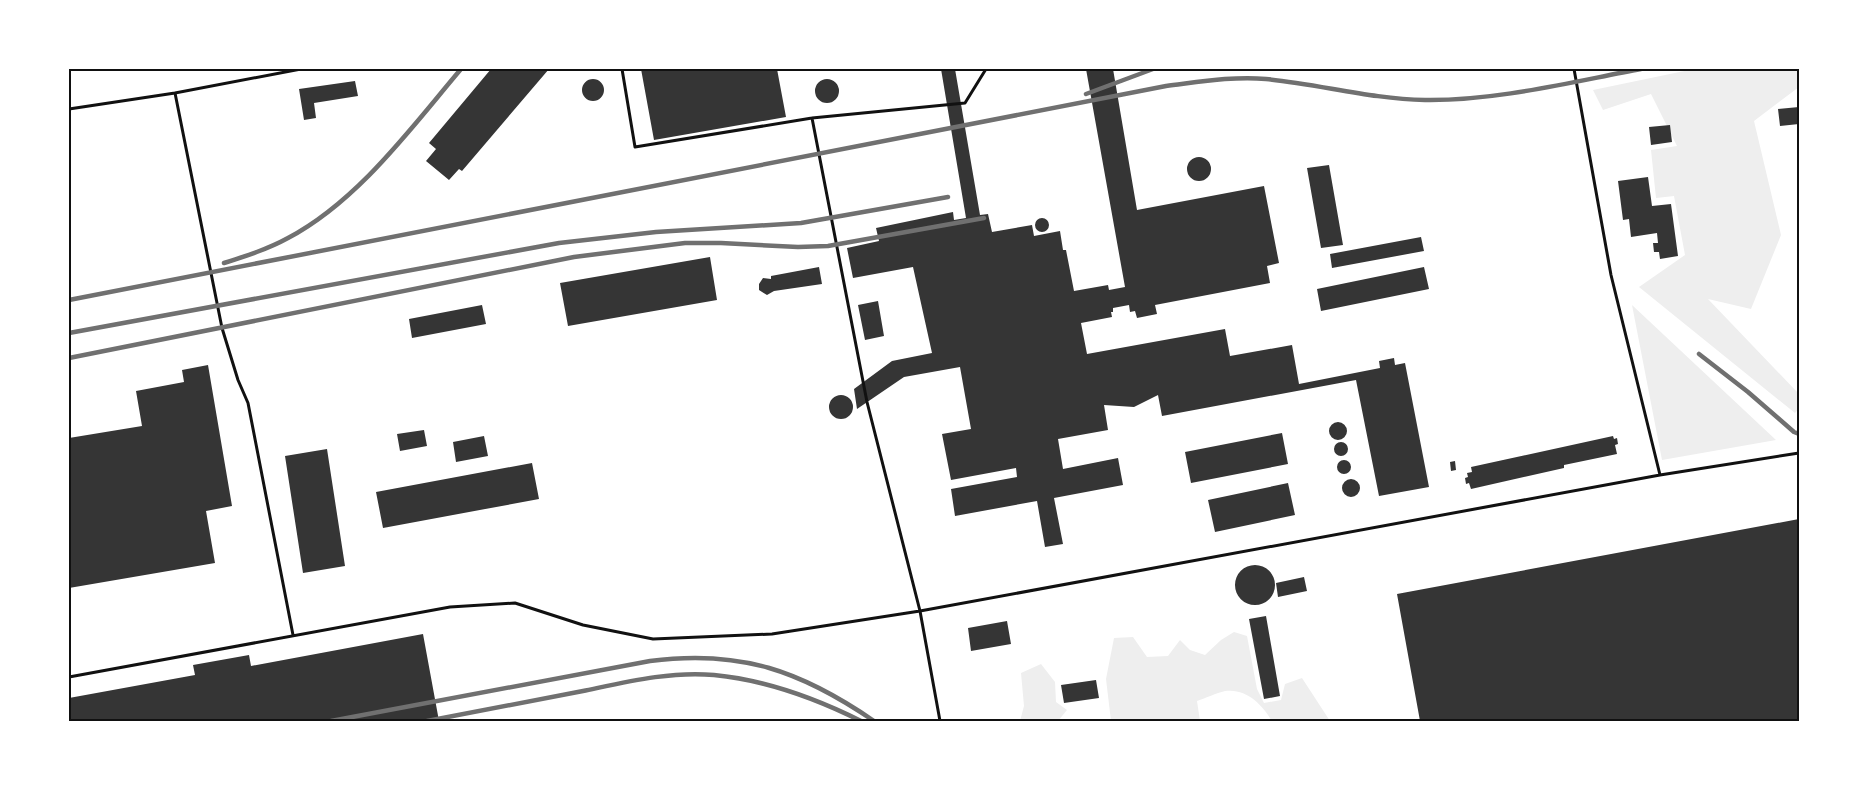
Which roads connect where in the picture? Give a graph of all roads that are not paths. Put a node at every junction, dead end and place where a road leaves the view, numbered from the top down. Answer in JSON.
{"nodes":[{"id":1,"x":301,"y":69,"type":"edge"},
{"id":2,"x":622,"y":69,"type":"edge"},
{"id":3,"x":986,"y":69,"type":"edge"},
{"id":4,"x":1574,"y":69,"type":"edge"},
{"id":5,"x":175,"y":93,"type":"junction"},
{"id":6,"x":69,"y":109,"type":"edge"},
{"id":7,"x":812,"y":118,"type":"junction"},
{"id":8,"x":1799,"y":453,"type":"edge"},
{"id":9,"x":1660,"y":474,"type":"junction"},
{"id":10,"x":920,"y":611,"type":"junction"},
{"id":11,"x":293,"y":635,"type":"junction"},
{"id":12,"x":69,"y":677,"type":"edge"},
{"id":13,"x":940,"y":721,"type":"edge"}],
"edges":[{"from":1,"to":5,"type":"lane"},
{"from":2,"to":7,"type":"lane"},
{"from":3,"to":7,"type":"lane"},
{"from":4,"to":9,"type":"lane"},
{"from":5,"to":6,"type":"lane"},
{"from":5,"to":11,"type":"lane"},
{"from":7,"to":10,"type":"lane"},
{"from":8,"to":9,"type":"lane"},
{"from":9,"to":10,"type":"lane"},
{"from":10,"to":11,"type":"lane"},
{"from":10,"to":13,"type":"lane"},
{"from":11,"to":12,"type":"lane"}]}
